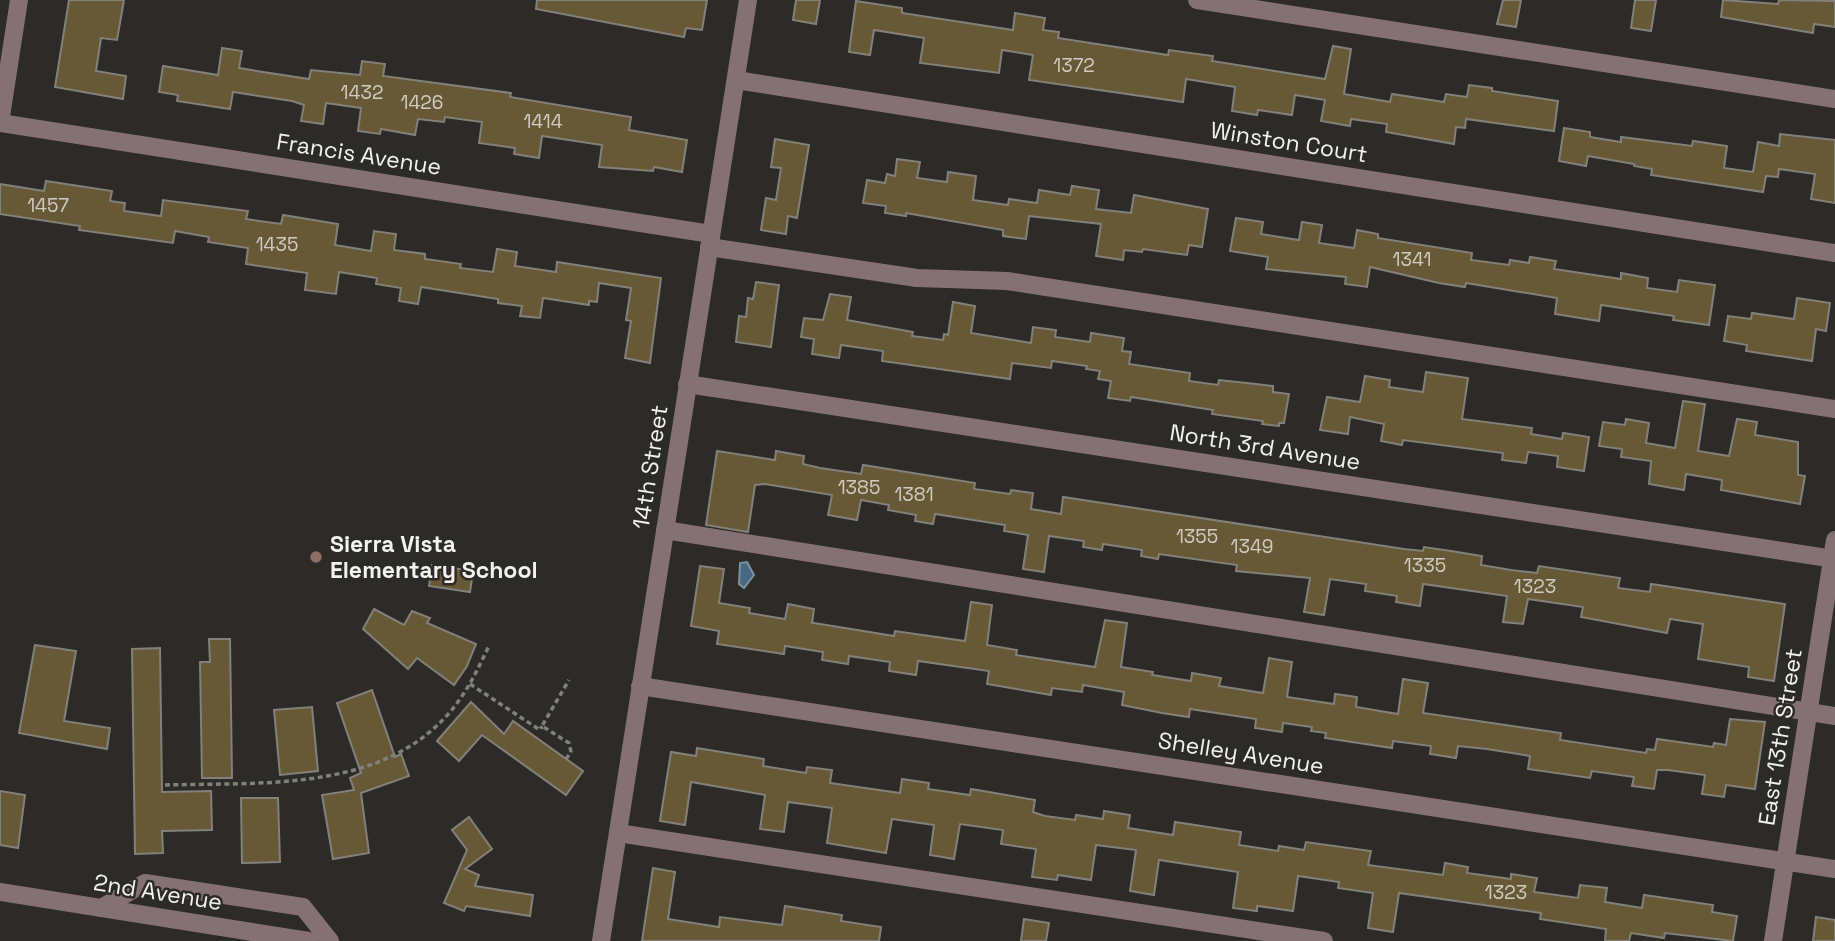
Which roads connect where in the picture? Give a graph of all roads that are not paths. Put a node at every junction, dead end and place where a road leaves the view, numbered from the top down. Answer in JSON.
{"nodes":[{"id":1,"x":19,"y":0,"type":"edge"},
{"id":2,"x":748,"y":0,"type":"edge"},
{"id":3,"x":1197,"y":0,"type":"edge"},
{"id":4,"x":736,"y":80,"type":"junction"},
{"id":5,"x":1835,"y":99,"type":"edge"},
{"id":6,"x":0,"y":123,"type":"edge"},
{"id":7,"x":710,"y":241,"type":"junction"},
{"id":8,"x":1835,"y":253,"type":"edge"},
{"id":9,"x":687,"y":384,"type":"junction"},
{"id":10,"x":1835,"y":409,"type":"edge"},
{"id":11,"x":665,"y":530,"type":"junction"},
{"id":12,"x":1835,"y":540,"type":"edge"},
{"id":13,"x":1834,"y":558,"type":"edge"},
{"id":14,"x":640,"y":686,"type":"junction"},
{"id":15,"x":1808,"y":712,"type":"junction"},
{"id":16,"x":1835,"y":716,"type":"edge"},
{"id":17,"x":618,"y":832,"type":"junction"},
{"id":18,"x":1786,"y":861,"type":"junction"},
{"id":19,"x":1835,"y":869,"type":"edge"},
{"id":20,"x":0,"y":892,"type":"edge"},
{"id":21,"x":101,"y":908,"type":"junction"},
{"id":22,"x":309,"y":941,"type":"edge"},
{"id":23,"x":330,"y":941,"type":"edge"},
{"id":24,"x":601,"y":941,"type":"edge"},
{"id":25,"x":1324,"y":941,"type":"edge"},
{"id":26,"x":1773,"y":941,"type":"edge"}],
"edges":[{"from":1,"to":6,"type":"street"},
{"from":2,"to":4,"type":"street","name":"14th Street"},
{"from":3,"to":5,"type":"street"},
{"from":4,"to":7,"type":"street","name":"14th Street"},
{"from":4,"to":8,"type":"street","name":"Winston Court"},
{"from":6,"to":7,"type":"street","name":"Francis Avenue"},
{"from":7,"to":9,"type":"street","name":"14th Street"},
{"from":7,"to":10,"type":"street","name":"Francis Avenue"},
{"from":9,"to":11,"type":"street","name":"14th Street"},
{"from":9,"to":13,"type":"street","name":"North 3rd Avenue"},
{"from":11,"to":14,"type":"street","name":"14th Street"},
{"from":11,"to":15,"type":"street"},
{"from":12,"to":13,"type":"street","name":"East 13th Street"},
{"from":13,"to":15,"type":"street","name":"East 13th Street"},
{"from":14,"to":17,"type":"street","name":"14th Street"},
{"from":14,"to":18,"type":"street","name":"Shelley Avenue"},
{"from":15,"to":16,"type":"street"},
{"from":15,"to":18,"type":"street","name":"East 13th Street"},
{"from":17,"to":24,"type":"street","name":"14th Street"},
{"from":17,"to":25,"type":"street"},
{"from":18,"to":19,"type":"street","name":"Shelley Avenue"},
{"from":18,"to":26,"type":"street","name":"East 13th Street"},
{"from":20,"to":21,"type":"street","name":"2nd Avenue"},
{"from":21,"to":22,"type":"street","name":"2nd Avenue"},
{"from":21,"to":23,"type":"street"}]}
